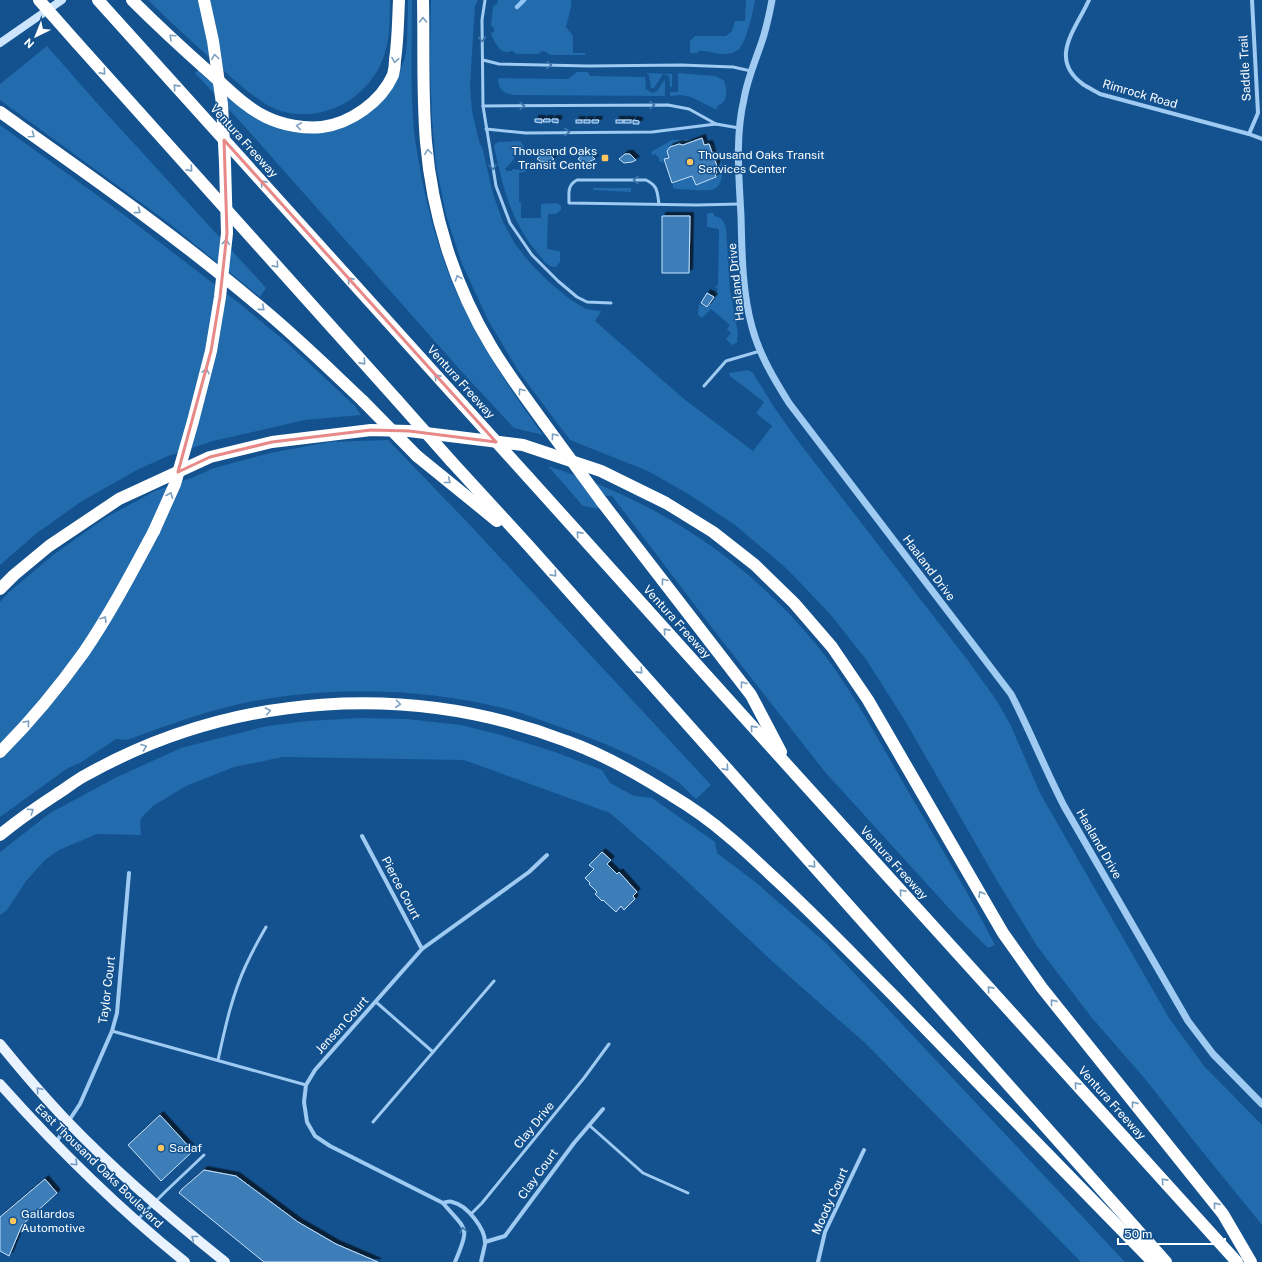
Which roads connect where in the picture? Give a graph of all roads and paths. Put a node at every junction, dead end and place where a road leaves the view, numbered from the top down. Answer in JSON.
{"nodes":[{"id":1,"x":39,"y":0,"type":"edge"},
{"id":2,"x":62,"y":0,"type":"edge"},
{"id":3,"x":98,"y":0,"type":"edge"},
{"id":4,"x":204,"y":0,"type":"edge"},
{"id":5,"x":399,"y":0,"type":"edge"},
{"id":6,"x":423,"y":0,"type":"edge"},
{"id":7,"x":485,"y":0,"type":"edge"},
{"id":8,"x":772,"y":0,"type":"edge"},
{"id":9,"x":1089,"y":0,"type":"edge"},
{"id":10,"x":1252,"y":0,"type":"edge"},
{"id":11,"x":133,"y":1,"type":"edge"},
{"id":12,"x":0,"y":43,"type":"edge"},
{"id":13,"x":483,"y":60,"type":"junction"},
{"id":14,"x":751,"y":71,"type":"junction"},
{"id":15,"x":483,"y":106,"type":"junction"},
{"id":16,"x":0,"y":112,"type":"edge"},
{"id":17,"x":716,"y":124,"type":"junction"},
{"id":18,"x":486,"y":128,"type":"junction"},
{"id":19,"x":739,"y":128,"type":"junction"},
{"id":20,"x":1249,"y":134,"type":"junction"},
{"id":21,"x":1262,"y":139,"type":"edge"},
{"id":22,"x":659,"y":204,"type":"junction"},
{"id":23,"x":740,"y":204,"type":"junction"},
{"id":24,"x":611,"y":303,"type":"dead end"},
{"id":25,"x":760,"y":351,"type":"junction"},
{"id":26,"x":704,"y":386,"type":"dead end"},
{"id":27,"x":528,"y":545,"type":"junction"},
{"id":28,"x":0,"y":589,"type":"edge"},
{"id":29,"x":0,"y":752,"type":"edge"},
{"id":30,"x":789,"y":767,"type":"junction"},
{"id":31,"x":0,"y":835,"type":"edge"},
{"id":32,"x":362,"y":836,"type":"dead end"},
{"id":33,"x":547,"y":855,"type":"dead end"},
{"id":34,"x":129,"y":873,"type":"dead end"},
{"id":35,"x":266,"y":927,"type":"dead end"},
{"id":36,"x":422,"y":949,"type":"junction"},
{"id":37,"x":494,"y":981,"type":"dead end"},
{"id":38,"x":376,"y":1002,"type":"junction"},
{"id":39,"x":112,"y":1031,"type":"junction"},
{"id":40,"x":0,"y":1044,"type":"edge"},
{"id":41,"x":609,"y":1044,"type":"dead end"},
{"id":42,"x":433,"y":1052,"type":"junction"},
{"id":43,"x":218,"y":1060,"type":"junction"},
{"id":44,"x":0,"y":1084,"type":"edge"},
{"id":45,"x":306,"y":1085,"type":"junction"},
{"id":46,"x":1262,"y":1104,"type":"edge"},
{"id":47,"x":603,"y":1109,"type":"dead end"},
{"id":48,"x":68,"y":1122,"type":"junction"},
{"id":49,"x":373,"y":1122,"type":"dead end"},
{"id":50,"x":589,"y":1125,"type":"junction"},
{"id":51,"x":56,"y":1144,"type":"junction"},
{"id":52,"x":864,"y":1150,"type":"dead end"},
{"id":53,"x":204,"y":1155,"type":"dead end"},
{"id":54,"x":688,"y":1193,"type":"dead end"},
{"id":55,"x":443,"y":1203,"type":"junction"},
{"id":56,"x":153,"y":1204,"type":"junction"},
{"id":57,"x":471,"y":1214,"type":"junction"},
{"id":58,"x":136,"y":1222,"type":"junction"},
{"id":59,"x":485,"y":1242,"type":"junction"},
{"id":60,"x":185,"y":1262,"type":"edge"},
{"id":61,"x":225,"y":1262,"type":"edge"},
{"id":62,"x":455,"y":1262,"type":"edge"},
{"id":63,"x":481,"y":1262,"type":"edge"},
{"id":64,"x":818,"y":1262,"type":"edge"},
{"id":65,"x":1153,"y":1262,"type":"edge"},
{"id":66,"x":1166,"y":1262,"type":"edge"},
{"id":67,"x":1237,"y":1262,"type":"edge"},
{"id":68,"x":1251,"y":1262,"type":"edge"}],
"edges":[{"from":1,"to":27,"type":"highway","one_way":true,"bridge":true},
{"from":2,"to":12,"type":"main road"},
{"from":30,"to":3,"type":"highway","name":"Ventura Freeway","one_way":true,"bridge":true},
{"from":29,"to":4,"type":"highway","one_way":true,"bridge":true},
{"from":5,"to":11,"type":"highway","one_way":true},
{"from":30,"to":6,"type":"highway","one_way":true,"bridge":true},
{"from":7,"to":13,"type":"lane","one_way":true},
{"from":8,"to":14,"type":"street","name":"Haaland Drive"},
{"from":9,"to":20,"type":"street","name":"Rimrock Road"},
{"from":10,"to":20,"type":"street","name":"Saddle Trail"},
{"from":13,"to":14,"type":"lane","one_way":true},
{"from":13,"to":15,"type":"lane"},
{"from":14,"to":19,"type":"street","name":"Haaland Drive"},
{"from":15,"to":17,"type":"lane","one_way":true},
{"from":15,"to":18,"type":"lane"},
{"from":16,"to":27,"type":"highway","one_way":true,"bridge":true},
{"from":18,"to":17,"type":"lane","one_way":true},
{"from":17,"to":19,"type":"lane"},
{"from":18,"to":24,"type":"lane","one_way":true},
{"from":19,"to":23,"type":"street","name":"Haaland Drive"},
{"from":20,"to":21,"type":"street","name":"Rimrock Road"},
{"from":22,"to":22,"type":"lane","one_way":true},
{"from":22,"to":23,"type":"lane"},
{"from":23,"to":25,"type":"street","name":"Haaland Drive"},
{"from":25,"to":26,"type":"lane"},
{"from":25,"to":46,"type":"street","name":"Haaland Drive"},
{"from":27,"to":66,"type":"highway","one_way":true},
{"from":68,"to":28,"type":"highway","one_way":true},
{"from":67,"to":30,"type":"highway","name":"Ventura Freeway","one_way":true},
{"from":31,"to":65,"type":"highway","one_way":true},
{"from":32,"to":36,"type":"street","name":"Pierce Court"},
{"from":33,"to":36,"type":"street","name":"Jensen Court"},
{"from":34,"to":39,"type":"street","name":"Taylor Court"},
{"from":35,"to":43,"type":"lane"},
{"from":36,"to":38,"type":"street","name":"Jensen Court"},
{"from":37,"to":42,"type":"lane"},
{"from":38,"to":42,"type":"lane"},
{"from":38,"to":45,"type":"street","name":"Jensen Court"},
{"from":39,"to":43,"type":"lane"},
{"from":39,"to":48,"type":"street","name":"Taylor Court"},
{"from":48,"to":40,"type":"main road","name":"East Thousand Oaks Boulevard","one_way":true},
{"from":41,"to":57,"type":"lane","name":"Clay Drive"},
{"from":42,"to":49,"type":"lane"},
{"from":43,"to":45,"type":"lane"},
{"from":44,"to":51,"type":"main road","name":"East Thousand Oaks Boulevard"},
{"from":45,"to":55,"type":"street","name":"Jensen Court"},
{"from":47,"to":50,"type":"street","name":"Clay Court"},
{"from":48,"to":51,"type":"street","name":"Taylor Court"},
{"from":48,"to":56,"type":"main road","name":"East Thousand Oaks Boulevard"},
{"from":50,"to":54,"type":"lane"},
{"from":50,"to":59,"type":"street","name":"Clay Court"},
{"from":51,"to":58,"type":"main road","name":"East Thousand Oaks Boulevard","one_way":true},
{"from":52,"to":64,"type":"street","name":"Moody Court"},
{"from":53,"to":56,"type":"lane"},
{"from":55,"to":57,"type":"street"},
{"from":62,"to":55,"type":"street","one_way":true},
{"from":56,"to":58,"type":"lane"},
{"from":61,"to":56,"type":"main road","name":"East Thousand Oaks Boulevard","one_way":true},
{"from":57,"to":59,"type":"street"},
{"from":58,"to":60,"type":"main road","name":"East Thousand Oaks Boulevard"},
{"from":59,"to":63,"type":"street"}]}
